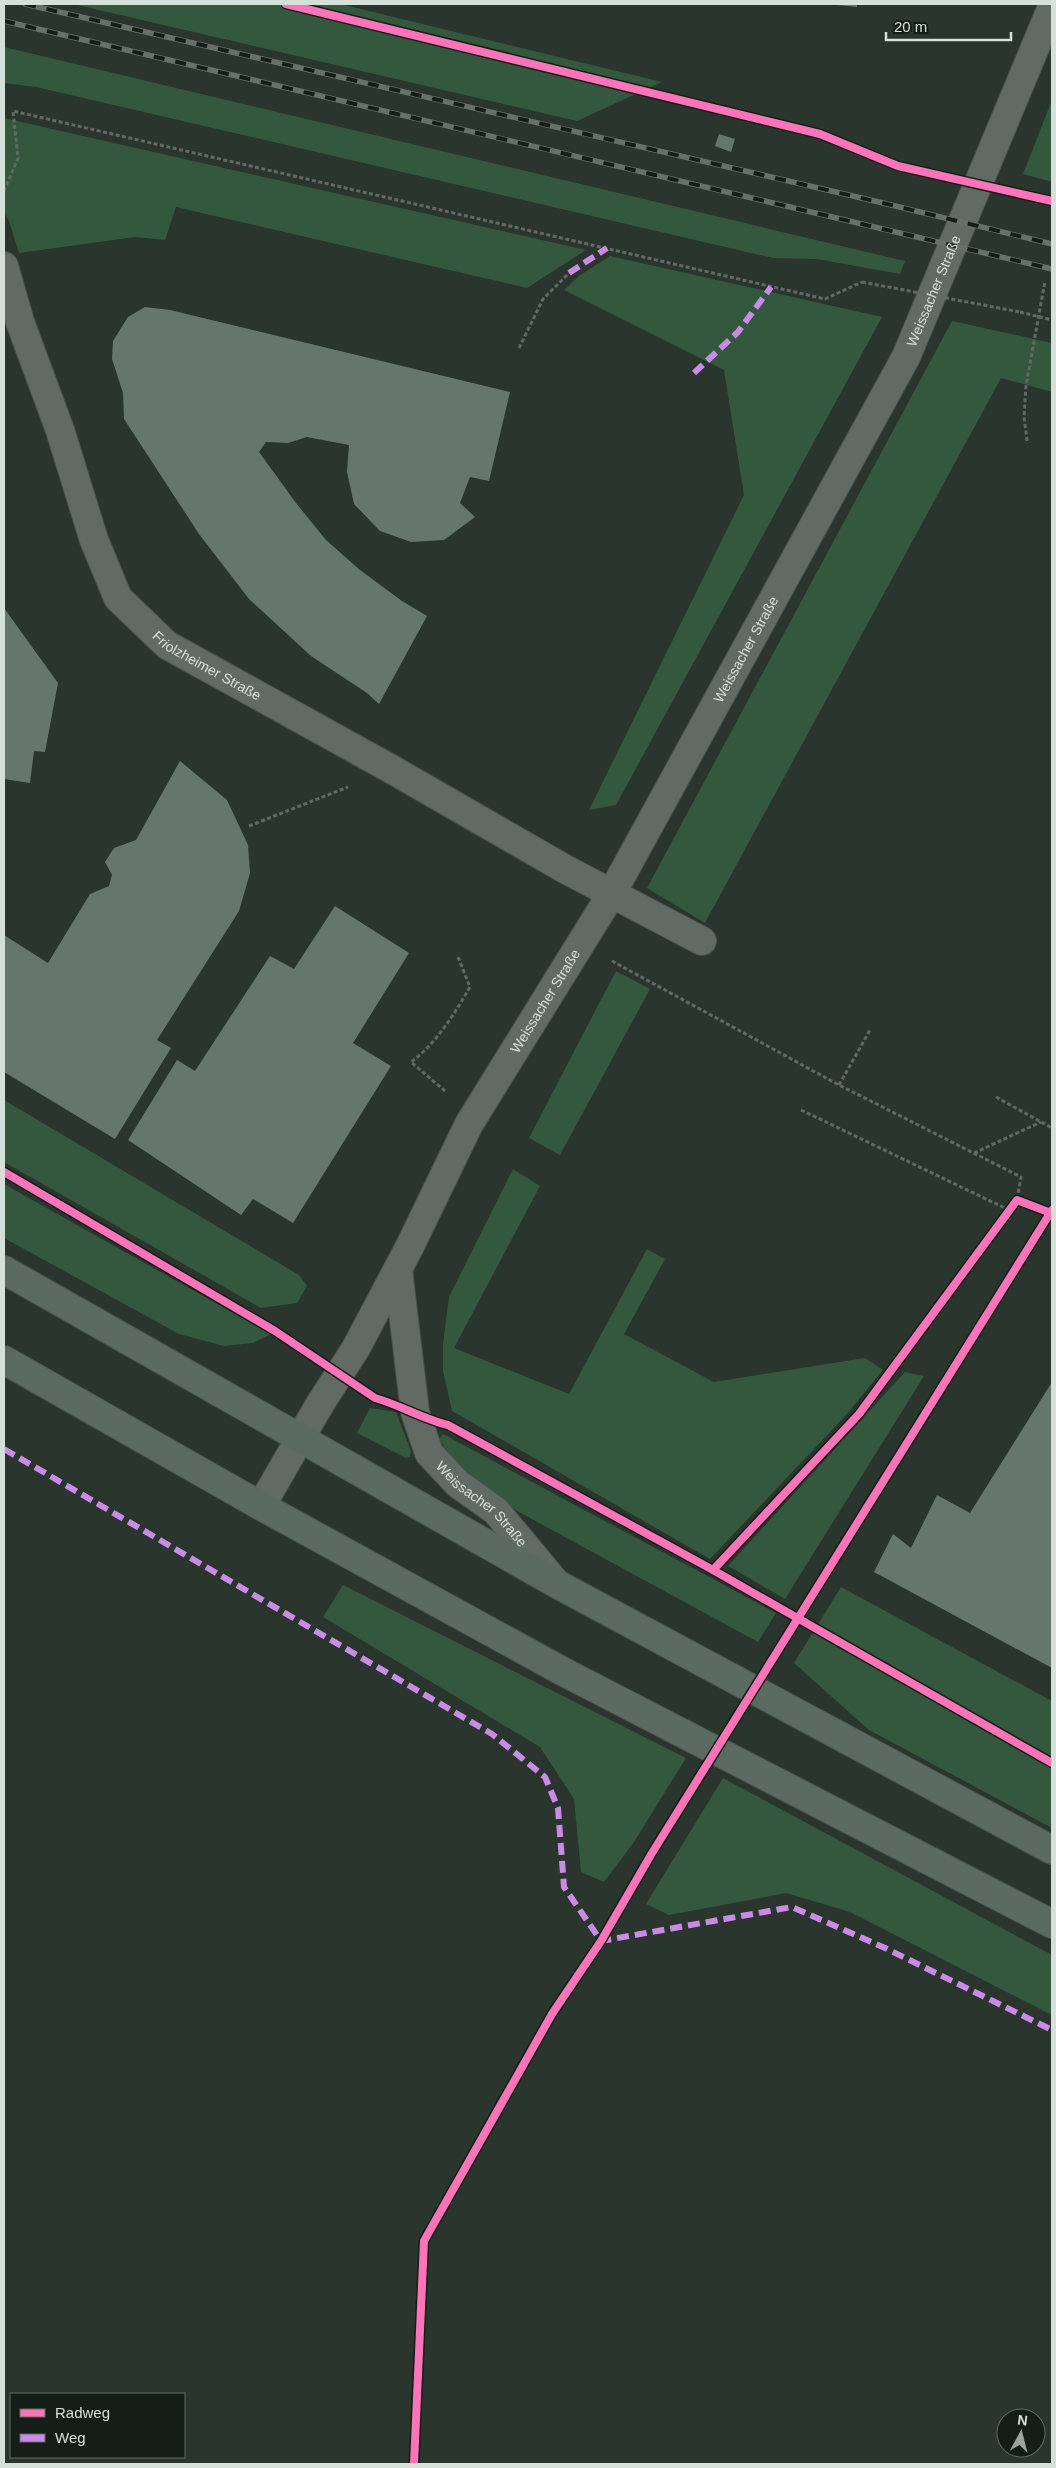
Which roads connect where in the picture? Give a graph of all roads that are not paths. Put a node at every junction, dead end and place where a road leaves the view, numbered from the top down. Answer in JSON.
{"nodes":[{"id":1,"x":1052,"y":7,"type":"edge"},
{"id":2,"x":4,"y":273,"type":"edge"},
{"id":3,"x":612,"y":893,"type":"junction"},
{"id":4,"x":702,"y":941,"type":"dead end"},
{"id":5,"x":4,"y":1270,"type":"edge"},
{"id":6,"x":398,"y":1270,"type":"junction"},
{"id":7,"x":4,"y":1360,"type":"edge"},
{"id":8,"x":301,"y":1437,"type":"junction"},
{"id":9,"x":261,"y":1506,"type":"junction"},
{"id":10,"x":557,"y":1584,"type":"junction"},
{"id":11,"x":1052,"y":1850,"type":"edge"},
{"id":12,"x":1052,"y":1924,"type":"edge"}],
"edges":[{"from":1,"to":3,"type":"street","name":"Weissacher Straße"},
{"from":2,"to":3,"type":"street","name":"Friolzheimer Straße"},
{"from":3,"to":4,"type":"street","name":"Friolzheimer Straße"},
{"from":3,"to":6,"type":"street","name":"Weissacher Straße"},
{"from":5,"to":8,"type":"main road"},
{"from":6,"to":8,"type":"street","name":"Weissacher Straße"},
{"from":6,"to":10,"type":"street","name":"Weissacher Straße"},
{"from":7,"to":9,"type":"main road"},
{"from":8,"to":9,"type":"street","name":"Weissacher Straße"},
{"from":8,"to":10,"type":"main road"},
{"from":9,"to":12,"type":"main road"},
{"from":10,"to":11,"type":"main road"}]}
